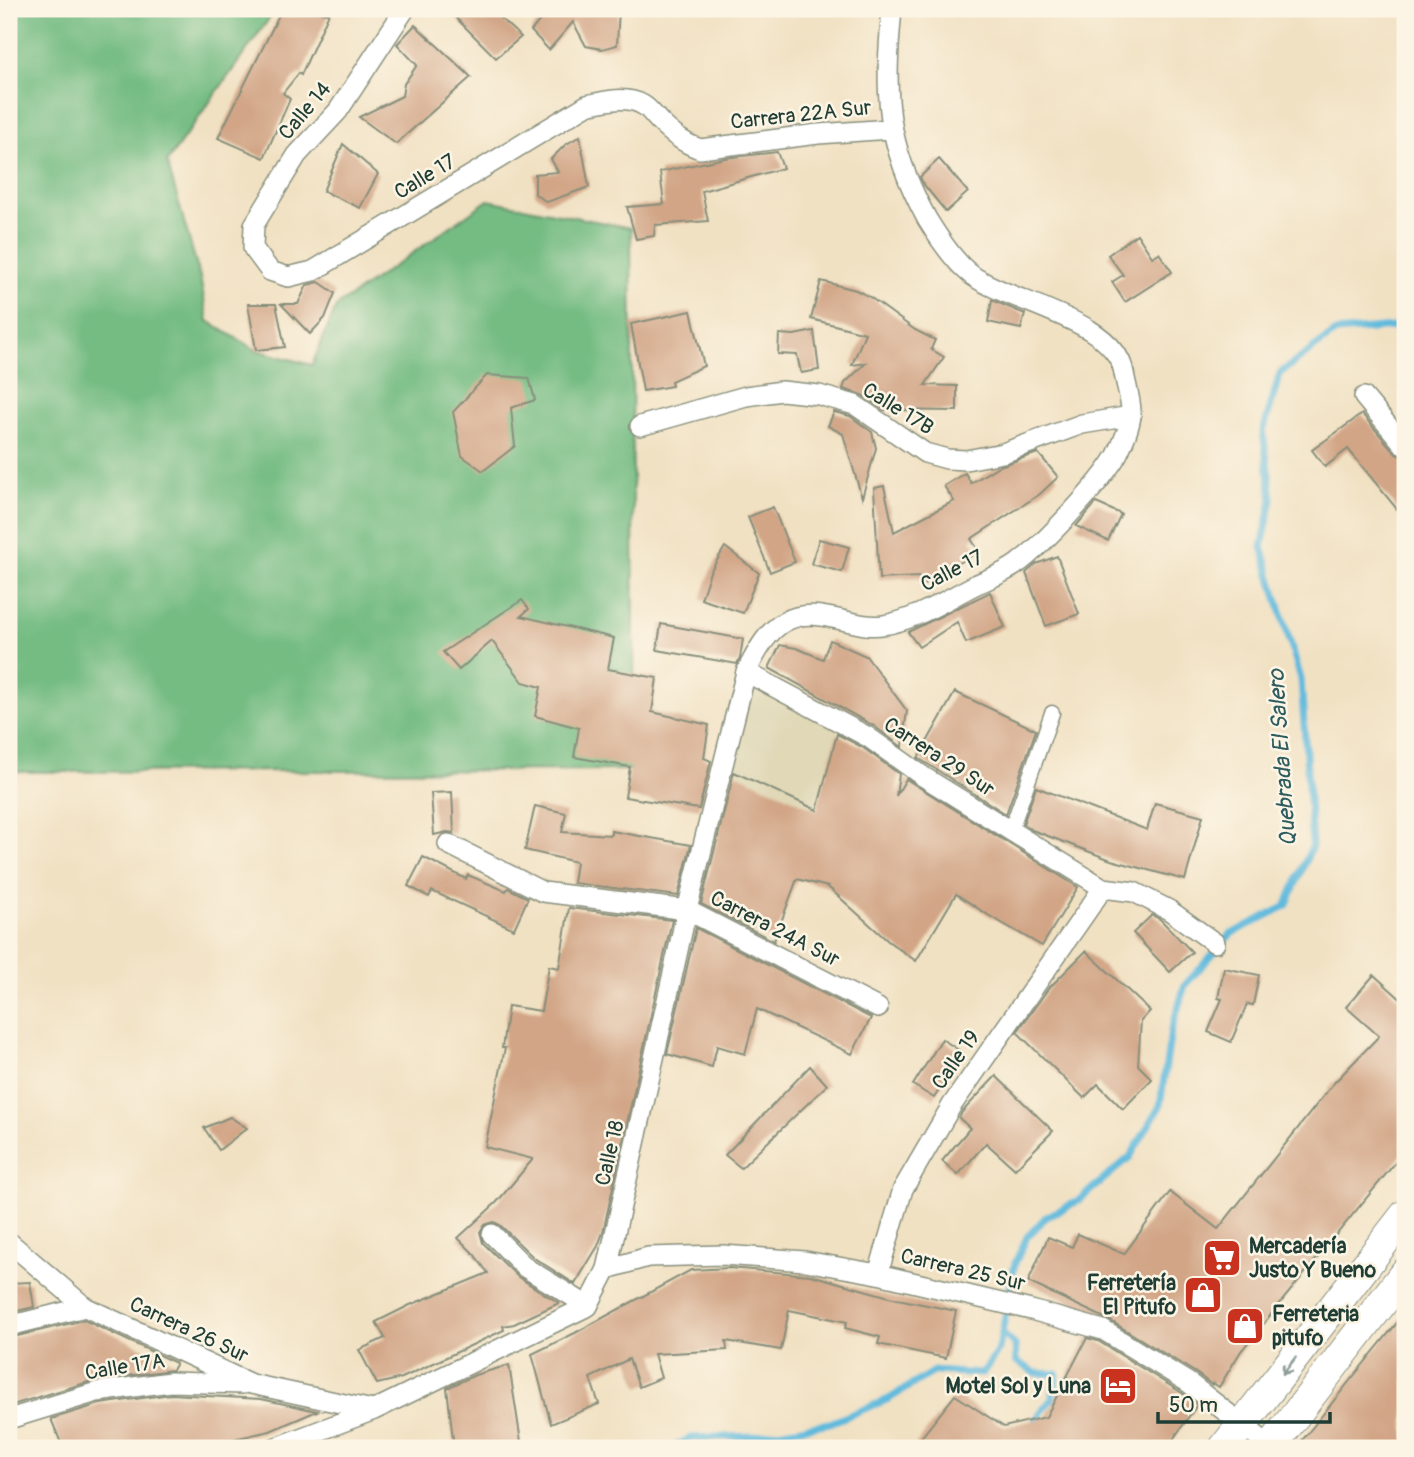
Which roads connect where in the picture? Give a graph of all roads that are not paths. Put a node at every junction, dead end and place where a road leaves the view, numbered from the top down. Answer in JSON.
{"nodes":[{"id":1,"x":405,"y":9,"type":"edge"},
{"id":2,"x":892,"y":9,"type":"edge"},
{"id":3,"x":627,"y":100,"type":"joint"},
{"id":4,"x":891,"y":129,"type":"junction"},
{"id":5,"x":253,"y":248,"type":"joint"},
{"id":6,"x":1364,"y":397,"type":"dead end"},
{"id":7,"x":1131,"y":415,"type":"junction"},
{"id":8,"x":640,"y":426,"type":"dead end"},
{"id":9,"x":1405,"y":446,"type":"edge"},
{"id":10,"x":746,"y":672,"type":"junction"},
{"id":11,"x":1052,"y":712,"type":"dead end"},
{"id":12,"x":1011,"y":830,"type":"junction"},
{"id":13,"x":448,"y":844,"type":"dead end"},
{"id":14,"x":1102,"y":888,"type":"junction"},
{"id":15,"x":687,"y":910,"type":"junction"},
{"id":16,"x":1215,"y":943,"type":"dead end"},
{"id":17,"x":878,"y":1008,"type":"dead end"},
{"id":18,"x":1405,"y":1215,"type":"edge"},
{"id":19,"x":492,"y":1234,"type":"dead end"},
{"id":20,"x":9,"y":1242,"type":"edge"},
{"id":21,"x":607,"y":1269,"type":"junction"},
{"id":22,"x":1405,"y":1273,"type":"edge"},
{"id":23,"x":878,"y":1274,"type":"junction"},
{"id":24,"x":587,"y":1306,"type":"junction"},
{"id":25,"x":85,"y":1307,"type":"junction"},
{"id":26,"x":9,"y":1326,"type":"edge"},
{"id":27,"x":251,"y":1384,"type":"junction"},
{"id":28,"x":374,"y":1410,"type":"junction"},
{"id":29,"x":9,"y":1419,"type":"edge"},
{"id":30,"x":1243,"y":1425,"type":"junction"},
{"id":31,"x":274,"y":1448,"type":"edge"},
{"id":32,"x":1224,"y":1448,"type":"edge"},
{"id":33,"x":1270,"y":1448,"type":"edge"}],
"edges":[{"from":1,"to":5,"type":"street","name":"Calle 14"},
{"from":2,"to":4,"type":"street"},
{"from":3,"to":4,"type":"street","name":"Carrera 22A Sur"},
{"from":3,"to":5,"type":"street","name":"Calle 17"},
{"from":4,"to":7,"type":"street","name":"Carrera 22A Sur"},
{"from":6,"to":9,"type":"street"},
{"from":7,"to":8,"type":"street","name":"Calle 17B"},
{"from":7,"to":10,"type":"street","name":"Calle 17"},
{"from":10,"to":12,"type":"street","name":"Carrera 29 Sur"},
{"from":10,"to":15,"type":"street","name":"Calle 18"},
{"from":11,"to":12,"type":"street"},
{"from":12,"to":14,"type":"street","name":"Carrera 29 Sur"},
{"from":13,"to":15,"type":"street","name":"Carrera 24A Sur"},
{"from":14,"to":16,"type":"street"},
{"from":14,"to":23,"type":"street","name":"Calle 19"},
{"from":15,"to":17,"type":"street","name":"Carrera 24A Sur"},
{"from":15,"to":21,"type":"street","name":"Calle 18"},
{"from":18,"to":30,"type":"main road","one_way":true},
{"from":19,"to":24,"type":"street"},
{"from":20,"to":25,"type":"street","name":"Carrera 26 Sur"},
{"from":21,"to":23,"type":"street","name":"Carrera 25 Sur"},
{"from":21,"to":24,"type":"street","name":"Calle 18"},
{"from":22,"to":33,"type":"main road"},
{"from":23,"to":30,"type":"street","name":"Carrera 25 Sur"},
{"from":24,"to":28,"type":"street"},
{"from":25,"to":26,"type":"street"},
{"from":25,"to":27,"type":"street","name":"Carrera 26 Sur"},
{"from":27,"to":28,"type":"street","name":"Carrera 26 Sur"},
{"from":27,"to":29,"type":"street","name":"Calle 17A"},
{"from":28,"to":31,"type":"street"},
{"from":30,"to":32,"type":"main road"},
{"from":30,"to":33,"type":"street","name":"Carrera 25 Sur"}]}
